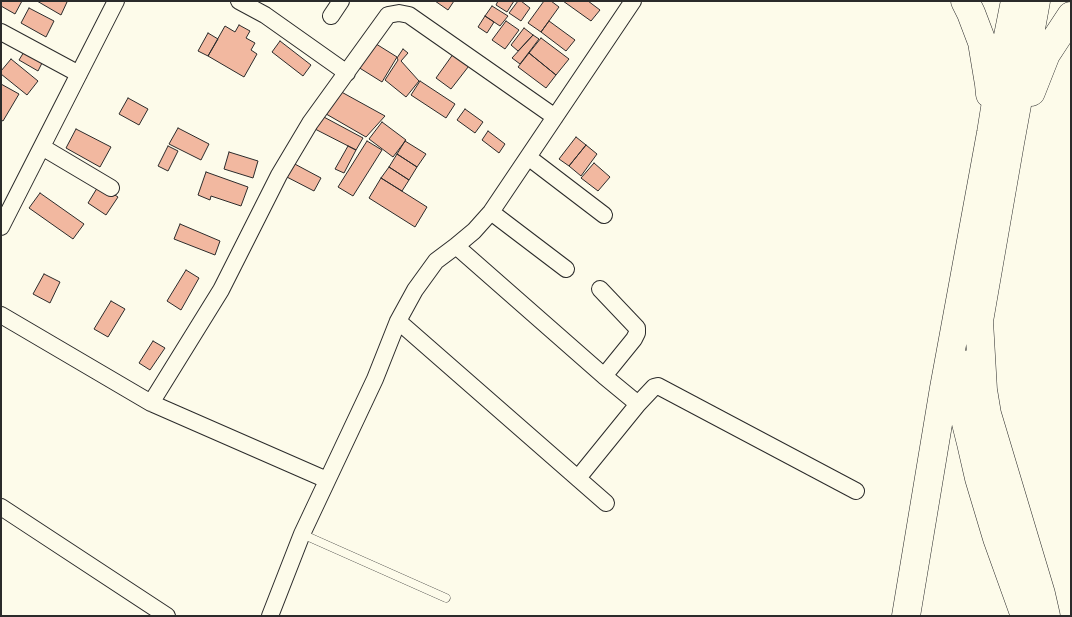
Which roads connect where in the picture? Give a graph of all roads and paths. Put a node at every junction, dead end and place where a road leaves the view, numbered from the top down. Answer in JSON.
{"nodes":[{"id":1,"x":116,"y":1,"type":"edge"},
{"id":2,"x":239,"y":1,"type":"edge"},
{"id":3,"x":341,"y":1,"type":"edge"},
{"id":4,"x":633,"y":1,"type":"edge"},
{"id":5,"x":965,"y":1,"type":"edge"},
{"id":6,"x":1015,"y":1,"type":"edge"},
{"id":7,"x":1036,"y":1,"type":"edge"},
{"id":8,"x":331,"y":16,"type":"dead end"},
{"id":9,"x":1071,"y":16,"type":"edge"},
{"id":10,"x":1,"y":32,"type":"edge"},
{"id":11,"x":346,"y":73,"type":"junction"},
{"id":12,"x":79,"y":74,"type":"junction"},
{"id":13,"x":555,"y":116,"type":"junction"},
{"id":14,"x":1000,"y":138,"type":"junction"},
{"id":15,"x":42,"y":147,"type":"junction"},
{"id":16,"x":528,"y":157,"type":"junction"},
{"id":17,"x":111,"y":188,"type":"dead end"},
{"id":18,"x":491,"y":212,"type":"junction"},
{"id":19,"x":604,"y":215,"type":"dead end"},
{"id":20,"x":1,"y":227,"type":"edge"},
{"id":21,"x":456,"y":246,"type":"junction"},
{"id":22,"x":566,"y":270,"type":"dead end"},
{"id":23,"x":600,"y":289,"type":"dead end"},
{"id":24,"x":1,"y":315,"type":"edge"},
{"id":25,"x":398,"y":321,"type":"junction"},
{"id":26,"x":979,"y":321,"type":"junction"},
{"id":27,"x":604,"y":376,"type":"junction"},
{"id":28,"x":150,"y":403,"type":"junction"},
{"id":29,"x":638,"y":404,"type":"junction"},
{"id":30,"x":578,"y":478,"type":"junction"},
{"id":31,"x":327,"y":480,"type":"junction"},
{"id":32,"x":856,"y":491,"type":"dead end"},
{"id":33,"x":606,"y":503,"type":"dead end"},
{"id":34,"x":1,"y":507,"type":"edge"},
{"id":35,"x":302,"y":534,"type":"junction"},
{"id":36,"x":446,"y":598,"type":"dead end"},
{"id":37,"x":167,"y":616,"type":"edge"},
{"id":38,"x":270,"y":616,"type":"edge"},
{"id":39,"x":906,"y":616,"type":"edge"},
{"id":40,"x":1025,"y":616,"type":"edge"},
{"id":41,"x":1046,"y":616,"type":"edge"}],
"edges":[{"from":1,"to":12,"type":"street"},
{"from":2,"to":11,"type":"street"},
{"from":3,"to":8,"type":"street"},
{"from":4,"to":13,"type":"street"},
{"from":5,"to":14,"type":"highway"},
{"from":6,"to":14,"type":"highway"},
{"from":7,"to":14,"type":"highway"},
{"from":9,"to":14,"type":"highway"},
{"from":10,"to":12,"type":"street"},
{"from":11,"to":13,"type":"street"},
{"from":11,"to":28,"type":"street"},
{"from":12,"to":15,"type":"street"},
{"from":13,"to":16,"type":"street"},
{"from":14,"to":26,"type":"highway"},
{"from":14,"to":39,"type":"highway"},
{"from":15,"to":17,"type":"street"},
{"from":15,"to":20,"type":"street"},
{"from":16,"to":18,"type":"street"},
{"from":16,"to":19,"type":"street"},
{"from":18,"to":21,"type":"street"},
{"from":18,"to":22,"type":"street"},
{"from":21,"to":25,"type":"street"},
{"from":21,"to":27,"type":"street"},
{"from":23,"to":27,"type":"street"},
{"from":24,"to":28,"type":"street"},
{"from":25,"to":30,"type":"street"},
{"from":25,"to":31,"type":"street"},
{"from":26,"to":40,"type":"highway"},
{"from":26,"to":41,"type":"highway"},
{"from":27,"to":29,"type":"street"},
{"from":28,"to":31,"type":"street"},
{"from":29,"to":30,"type":"street"},
{"from":29,"to":32,"type":"street"},
{"from":30,"to":33,"type":"street"},
{"from":31,"to":35,"type":"street"},
{"from":34,"to":37,"type":"street"},
{"from":35,"to":36,"type":"lane"},
{"from":35,"to":38,"type":"street"}]}
